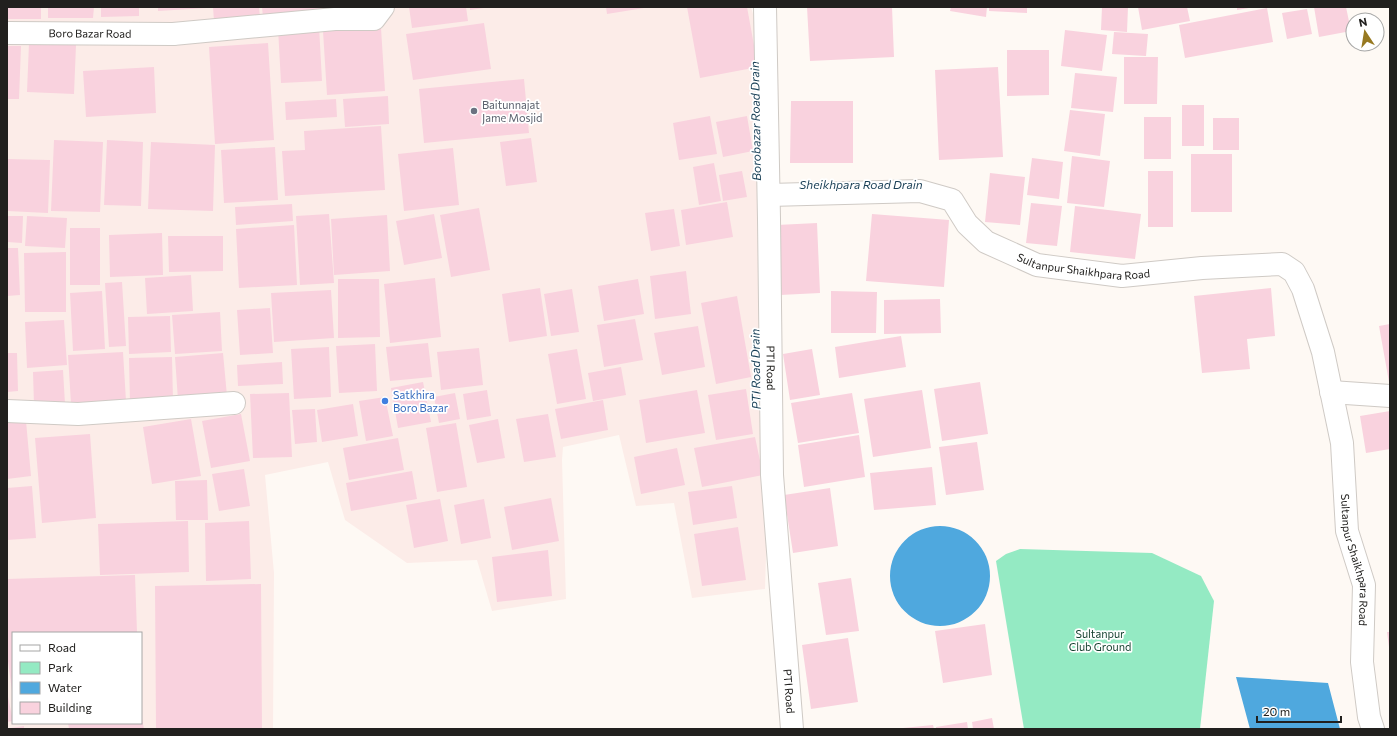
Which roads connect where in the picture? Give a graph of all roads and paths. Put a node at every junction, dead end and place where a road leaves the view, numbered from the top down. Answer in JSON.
{"nodes":[{"id":1,"x":383,"y":7,"type":"edge"},
{"id":2,"x":765,"y":7,"type":"edge"},
{"id":3,"x":7,"y":33,"type":"edge"},
{"id":4,"x":769,"y":195,"type":"junction"},
{"id":5,"x":1331,"y":392,"type":"junction"},
{"id":6,"x":1390,"y":396,"type":"edge"},
{"id":7,"x":234,"y":403,"type":"dead end"},
{"id":8,"x":7,"y":411,"type":"edge"},
{"id":9,"x":792,"y":729,"type":"edge"},
{"id":10,"x":1373,"y":729,"type":"edge"}],
"edges":[{"from":1,"to":3,"type":"street","name":"Boro Bazar Road"},
{"from":2,"to":4,"type":"street","name":"PTI Road"},
{"from":4,"to":5,"type":"street","name":"Sultanpur Shaikhpara Road"},
{"from":4,"to":9,"type":"street","name":"PTI Road"},
{"from":5,"to":6,"type":"street"},
{"from":5,"to":10,"type":"street","name":"Sultanpur Shaikhpara Road"},
{"from":7,"to":8,"type":"street"}]}
